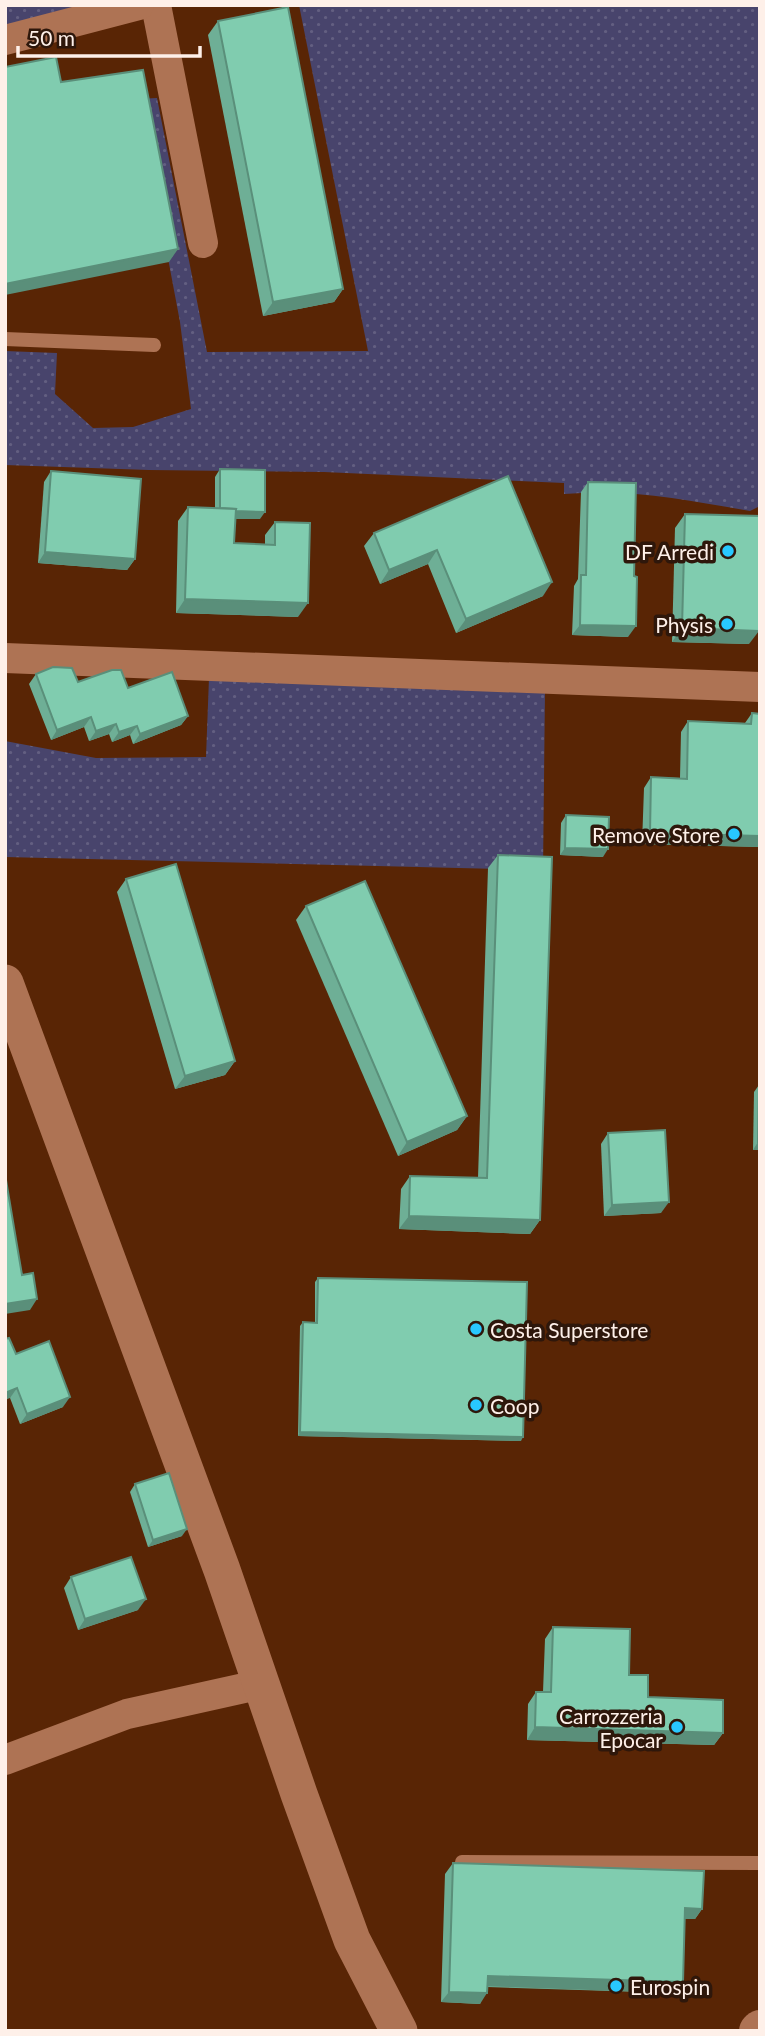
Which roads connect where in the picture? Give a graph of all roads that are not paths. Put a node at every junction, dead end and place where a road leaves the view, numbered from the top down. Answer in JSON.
{"nodes":[{"id":1,"x":139,"y":5,"type":"edge"},
{"id":2,"x":156,"y":5,"type":"edge"},
{"id":3,"x":5,"y":40,"type":"edge"},
{"id":4,"x":203,"y":243,"type":"dead end"},
{"id":5,"x":5,"y":339,"type":"edge"},
{"id":6,"x":155,"y":345,"type":"dead end"},
{"id":7,"x":5,"y":658,"type":"edge"},
{"id":8,"x":760,"y":687,"type":"edge"},
{"id":9,"x":5,"y":983,"type":"edge"},
{"id":10,"x":262,"y":1684,"type":"junction"},
{"id":11,"x":5,"y":1760,"type":"edge"},
{"id":12,"x":462,"y":1862,"type":"edge"},
{"id":13,"x":760,"y":1863,"type":"edge"},
{"id":14,"x":399,"y":2031,"type":"edge"}],
"edges":[{"from":1,"to":3,"type":"street"},
{"from":2,"to":4,"type":"street"},
{"from":5,"to":6,"type":"lane"},
{"from":7,"to":8,"type":"street"},
{"from":9,"to":10,"type":"street"},
{"from":10,"to":11,"type":"street"},
{"from":10,"to":14,"type":"street"},
{"from":12,"to":13,"type":"lane"}]}
